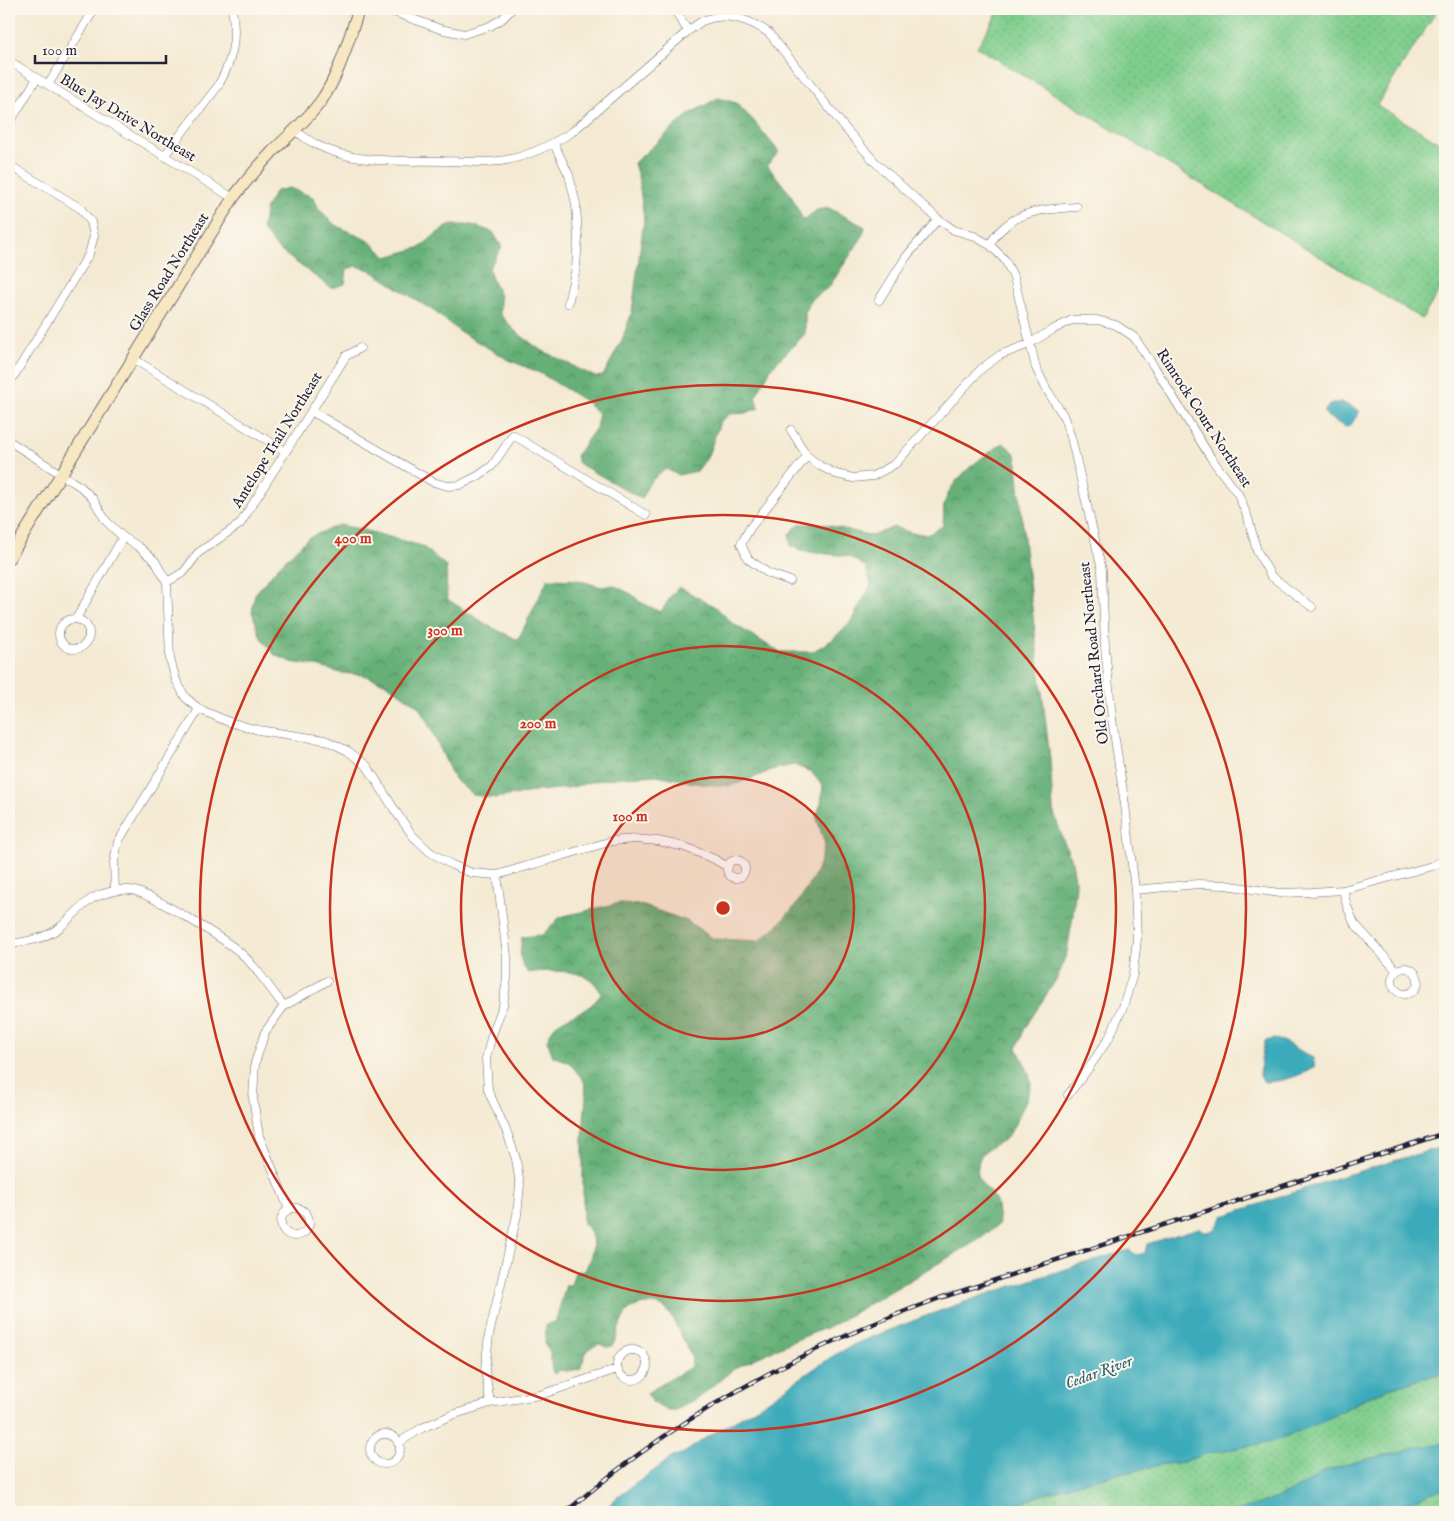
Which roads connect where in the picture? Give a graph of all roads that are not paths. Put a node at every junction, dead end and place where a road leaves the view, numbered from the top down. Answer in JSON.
{"nodes":[{"id":1,"x":92,"y":9,"type":"edge"},
{"id":2,"x":232,"y":9,"type":"edge"},
{"id":3,"x":359,"y":9,"type":"edge"},
{"id":4,"x":386,"y":9,"type":"edge"},
{"id":5,"x":512,"y":9,"type":"edge"},
{"id":6,"x":674,"y":9,"type":"edge"},
{"id":7,"x":688,"y":31,"type":"junction"},
{"id":8,"x":9,"y":61,"type":"edge"},
{"id":9,"x":37,"y":78,"type":"junction"},
{"id":10,"x":48,"y":85,"type":"junction"},
{"id":11,"x":9,"y":124,"type":"edge"},
{"id":12,"x":295,"y":131,"type":"junction"},
{"id":13,"x":554,"y":144,"type":"junction"},
{"id":14,"x":164,"y":156,"type":"junction"},
{"id":15,"x":9,"y":165,"type":"edge"},
{"id":16,"x":233,"y":198,"type":"junction"},
{"id":17,"x":1077,"y":208,"type":"dead end"},
{"id":18,"x":938,"y":219,"type":"junction"},
{"id":19,"x":990,"y":245,"type":"junction"},
{"id":20,"x":879,"y":300,"type":"dead end"},
{"id":21,"x":568,"y":303,"type":"dead end"},
{"id":22,"x":1029,"y":344,"type":"junction"},
{"id":23,"x":360,"y":348,"type":"dead end"},
{"id":24,"x":132,"y":358,"type":"junction"},
{"id":25,"x":9,"y":384,"type":"edge"},
{"id":26,"x":311,"y":411,"type":"junction"},
{"id":27,"x":791,"y":430,"type":"dead end"},
{"id":28,"x":9,"y":440,"type":"edge"},
{"id":29,"x":285,"y":451,"type":"junction"},
{"id":30,"x":807,"y":456,"type":"junction"},
{"id":31,"x":61,"y":474,"type":"junction"},
{"id":32,"x":646,"y":515,"type":"dead end"},
{"id":33,"x":123,"y":538,"type":"junction"},
{"id":34,"x":9,"y":558,"type":"edge"},
{"id":35,"x":790,"y":581,"type":"dead end"},
{"id":36,"x":167,"y":582,"type":"junction"},
{"id":37,"x":1312,"y":607,"type":"dead end"},
{"id":38,"x":76,"y":619,"type":"junction"},
{"id":39,"x":199,"y":709,"type":"junction"},
{"id":40,"x":1445,"y":860,"type":"edge"},
{"id":41,"x":728,"y":867,"type":"dead end"},
{"id":42,"x":498,"y":875,"type":"junction"},
{"id":43,"x":1135,"y":890,"type":"junction"},
{"id":44,"x":1343,"y":890,"type":"junction"},
{"id":45,"x":115,"y":891,"type":"junction"},
{"id":46,"x":9,"y":944,"type":"edge"},
{"id":47,"x":1397,"y":971,"type":"dead end"},
{"id":48,"x":327,"y":981,"type":"dead end"},
{"id":49,"x":284,"y":1006,"type":"junction"},
{"id":50,"x":1068,"y":1095,"type":"dead end"},
{"id":51,"x":289,"y":1209,"type":"dead end"},
{"id":52,"x":617,"y":1369,"type":"dead end"},
{"id":53,"x":490,"y":1403,"type":"junction"},
{"id":54,"x":398,"y":1443,"type":"dead end"}],
"edges":[{"from":1,"to":10,"type":"street"},
{"from":2,"to":14,"type":"street"},
{"from":3,"to":12,"type":"street","name":"Glass Road Northeast"},
{"from":4,"to":5,"type":"street"},
{"from":6,"to":7,"type":"street"},
{"from":7,"to":13,"type":"street","name":"Old Orchard Road Northeast"},
{"from":7,"to":18,"type":"street","name":"Old Orchard Road Northeast"},
{"from":8,"to":9,"type":"street","name":"Blue Jay Drive Northeast"},
{"from":9,"to":10,"type":"street","name":"Blue Jay Drive Northeast"},
{"from":9,"to":11,"type":"street"},
{"from":10,"to":14,"type":"street","name":"Blue Jay Drive Northeast"},
{"from":12,"to":13,"type":"street","name":"Old Orchard Road Northeast"},
{"from":12,"to":16,"type":"street","name":"Glass Road Northeast"},
{"from":13,"to":21,"type":"street"},
{"from":14,"to":16,"type":"street","name":"Blue Jay Drive Northeast"},
{"from":15,"to":25,"type":"street"},
{"from":16,"to":24,"type":"street","name":"Glass Road Northeast"},
{"from":17,"to":19,"type":"street"},
{"from":18,"to":19,"type":"street","name":"Old Orchard Road Northeast"},
{"from":18,"to":20,"type":"street"},
{"from":19,"to":22,"type":"street","name":"Old Orchard Road Northeast"},
{"from":22,"to":30,"type":"street","name":"Rimrock Court Northeast"},
{"from":22,"to":37,"type":"street","name":"Rimrock Court Northeast"},
{"from":22,"to":43,"type":"street","name":"Old Orchard Road Northeast"},
{"from":23,"to":26,"type":"street","name":"Antelope Trail Northeast"},
{"from":24,"to":29,"type":"street"},
{"from":24,"to":31,"type":"street","name":"Glass Road Northeast"},
{"from":26,"to":29,"type":"street","name":"Antelope Trail Northeast"},
{"from":26,"to":32,"type":"street"},
{"from":27,"to":30,"type":"street"},
{"from":28,"to":31,"type":"street"},
{"from":29,"to":36,"type":"street","name":"Antelope Trail Northeast"},
{"from":30,"to":35,"type":"street"},
{"from":31,"to":33,"type":"street"},
{"from":31,"to":34,"type":"street","name":"Glass Road Northeast"},
{"from":33,"to":36,"type":"street"},
{"from":33,"to":38,"type":"street"},
{"from":36,"to":39,"type":"street"},
{"from":38,"to":38,"type":"street"},
{"from":39,"to":42,"type":"street"},
{"from":39,"to":45,"type":"street"},
{"from":40,"to":44,"type":"street"},
{"from":41,"to":42,"type":"street"},
{"from":42,"to":53,"type":"street"},
{"from":43,"to":44,"type":"street"},
{"from":43,"to":50,"type":"street","name":"Old Orchard Road Northeast"},
{"from":44,"to":47,"type":"street"},
{"from":45,"to":46,"type":"street"},
{"from":45,"to":49,"type":"street"},
{"from":48,"to":49,"type":"street"},
{"from":49,"to":51,"type":"street"},
{"from":52,"to":53,"type":"street"},
{"from":53,"to":54,"type":"street"}]}
